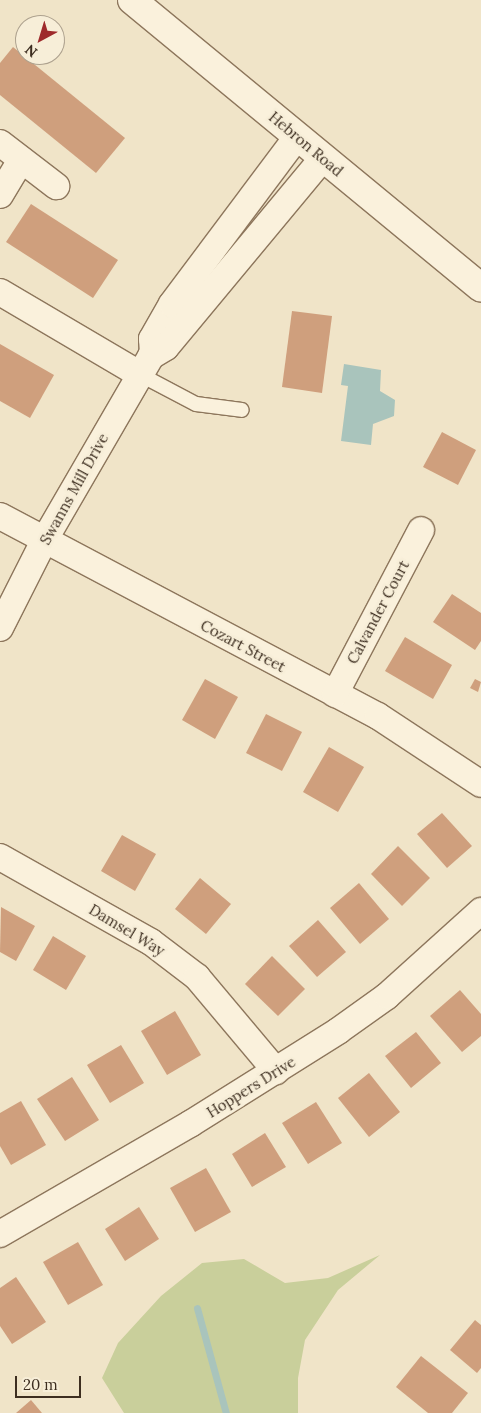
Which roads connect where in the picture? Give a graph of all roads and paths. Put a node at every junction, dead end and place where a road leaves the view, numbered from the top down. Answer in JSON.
{"nodes":[{"id":1,"x":132,"y":0,"type":"edge"},
{"id":2,"x":297,"y":137,"type":"junction"},
{"id":3,"x":0,"y":143,"type":"edge"},
{"id":4,"x":323,"y":158,"type":"junction"},
{"id":5,"x":21,"y":160,"type":"junction"},
{"id":6,"x":56,"y":186,"type":"dead end"},
{"id":7,"x":0,"y":195,"type":"edge"},
{"id":8,"x":481,"y":288,"type":"edge"},
{"id":9,"x":0,"y":292,"type":"edge"},
{"id":10,"x":146,"y":364,"type":"junction"},
{"id":11,"x":242,"y":410,"type":"dead end"},
{"id":12,"x":0,"y":516,"type":"edge"},
{"id":13,"x":421,"y":530,"type":"dead end"},
{"id":14,"x":44,"y":540,"type":"junction"},
{"id":15,"x":0,"y":628,"type":"edge"},
{"id":16,"x":335,"y":694,"type":"junction"},
{"id":17,"x":481,"y":784,"type":"edge"},
{"id":18,"x":0,"y":858,"type":"edge"},
{"id":19,"x":481,"y":911,"type":"edge"},
{"id":20,"x":276,"y":1071,"type":"junction"},
{"id":21,"x":0,"y":1234,"type":"edge"}],
"edges":[{"from":1,"to":2,"type":"street","name":"Hebron Road"},
{"from":2,"to":4,"type":"street","name":"Hebron Road"},
{"from":2,"to":10,"type":"street","name":"Swanns Mill Drive"},
{"from":3,"to":5,"type":"street"},
{"from":4,"to":8,"type":"street","name":"Hebron Road"},
{"from":4,"to":10,"type":"street","name":"Swanns Mill Drive"},
{"from":5,"to":6,"type":"street"},
{"from":5,"to":7,"type":"street"},
{"from":9,"to":10,"type":"street"},
{"from":10,"to":11,"type":"lane"},
{"from":10,"to":14,"type":"street","name":"Swanns Mill Drive"},
{"from":12,"to":14,"type":"street","name":"Cozart Street"},
{"from":13,"to":16,"type":"street","name":"Calvander Court"},
{"from":14,"to":15,"type":"street","name":"Swanns Mill Drive"},
{"from":14,"to":16,"type":"street","name":"Cozart Street"},
{"from":16,"to":17,"type":"street","name":"Cozart Street"},
{"from":18,"to":20,"type":"street","name":"Damsel Way"},
{"from":19,"to":20,"type":"street","name":"Hoppers Drive"},
{"from":20,"to":21,"type":"street","name":"Hoppers Drive"}]}
